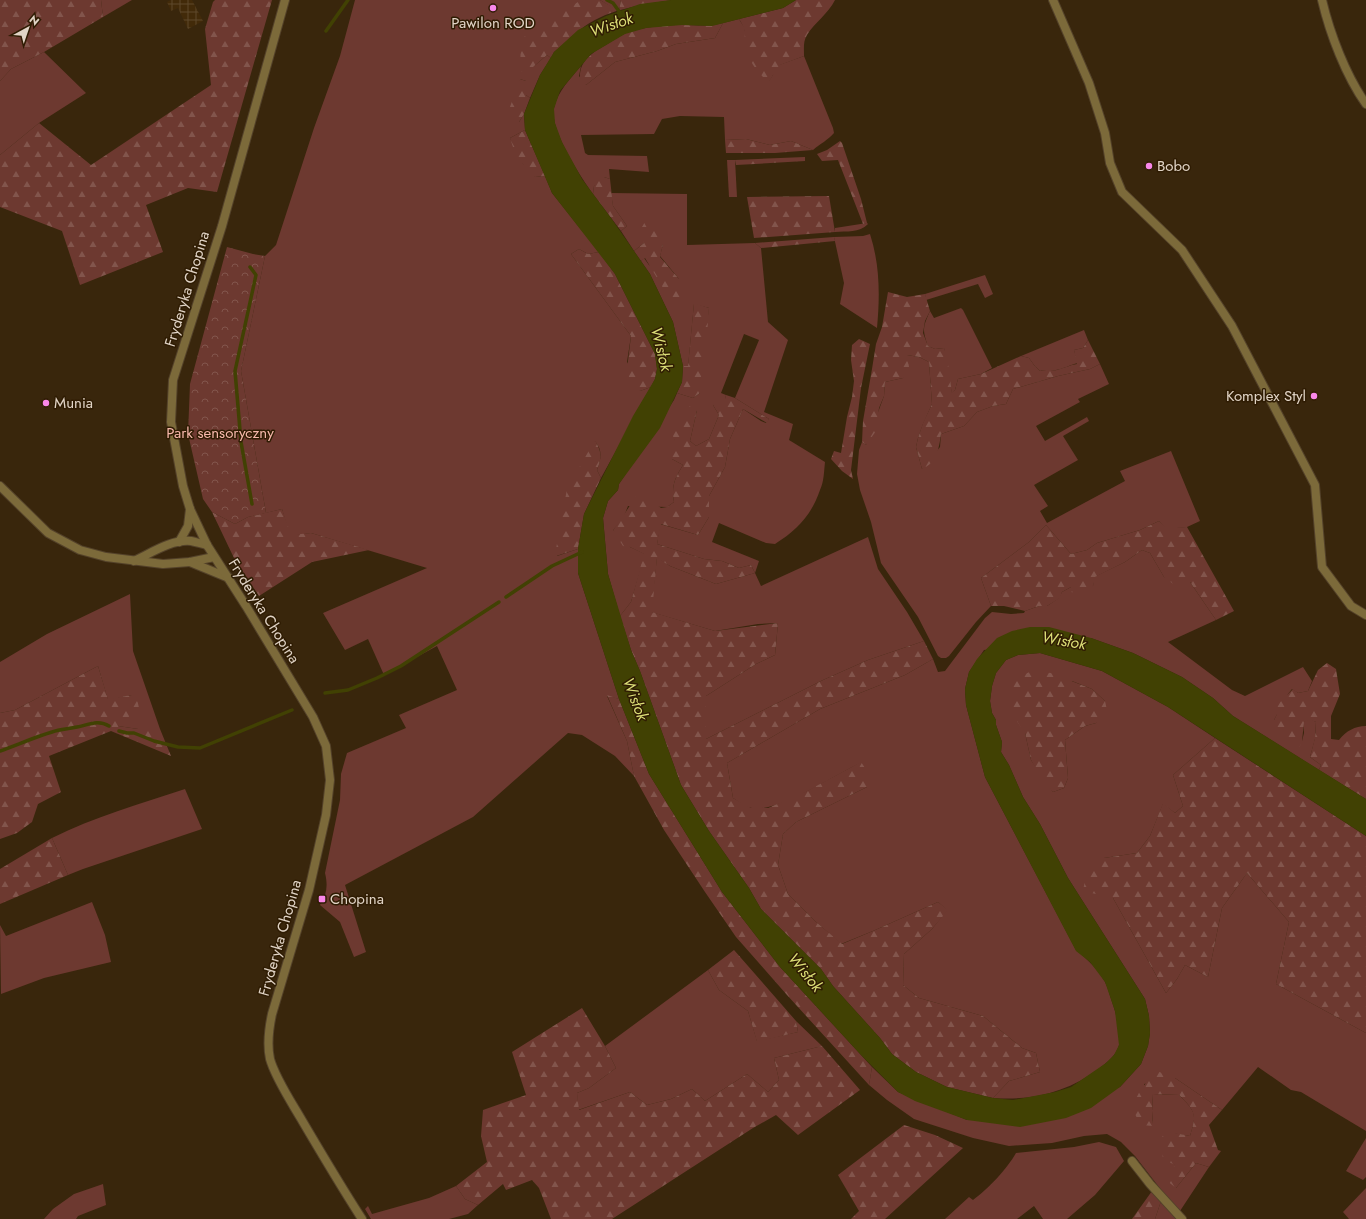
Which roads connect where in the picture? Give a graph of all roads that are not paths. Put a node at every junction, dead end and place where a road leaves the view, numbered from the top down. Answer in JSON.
{"nodes":[{"id":1,"x":285,"y":0,"type":"edge"},
{"id":2,"x":1053,"y":0,"type":"edge"},
{"id":3,"x":1322,"y":0,"type":"edge"},
{"id":4,"x":1366,"y":104,"type":"edge"},
{"id":5,"x":0,"y":486,"type":"edge"},
{"id":6,"x":190,"y":509,"type":"junction"},
{"id":7,"x":179,"y":542,"type":"junction"},
{"id":8,"x":207,"y":545,"type":"junction"},
{"id":9,"x":214,"y":557,"type":"junction"},
{"id":10,"x":133,"y":561,"type":"junction"},
{"id":11,"x":190,"y":562,"type":"junction"},
{"id":12,"x":229,"y":578,"type":"junction"},
{"id":13,"x":1366,"y":615,"type":"edge"},
{"id":14,"x":1132,"y":1161,"type":"dead end"},
{"id":15,"x":362,"y":1219,"type":"edge"},
{"id":16,"x":1182,"y":1219,"type":"edge"}],
"edges":[{"from":1,"to":6,"type":"street","name":"Fryderyka Chopina"},
{"from":2,"to":13,"type":"street"},
{"from":3,"to":4,"type":"street"},
{"from":5,"to":10,"type":"street"},
{"from":6,"to":7,"type":"street"},
{"from":6,"to":8,"type":"street","name":"Fryderyka Chopina"},
{"from":7,"to":8,"type":"street"},
{"from":7,"to":10,"type":"street"},
{"from":8,"to":9,"type":"street","name":"Fryderyka Chopina"},
{"from":9,"to":11,"type":"street"},
{"from":9,"to":12,"type":"street","name":"Fryderyka Chopina"},
{"from":10,"to":11,"type":"street"},
{"from":11,"to":12,"type":"street"},
{"from":12,"to":15,"type":"street","name":"Fryderyka Chopina"},
{"from":14,"to":16,"type":"street"}]}
